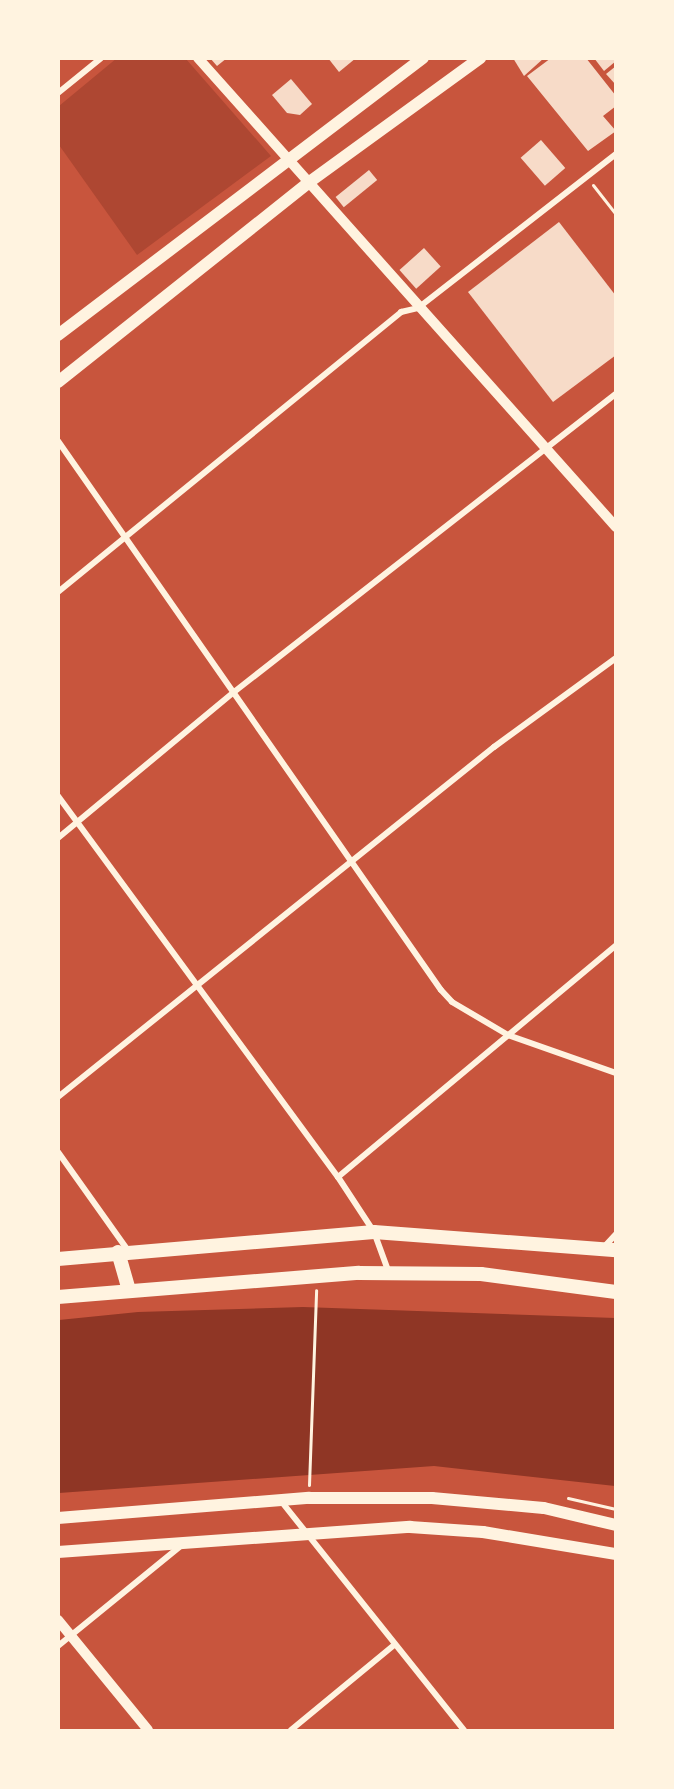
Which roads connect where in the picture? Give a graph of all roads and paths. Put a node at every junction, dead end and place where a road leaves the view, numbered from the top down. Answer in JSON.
{"nodes":[{"id":1,"x":100,"y":58,"type":"edge"},
{"id":2,"x":198,"y":58,"type":"edge"},
{"id":3,"x":423,"y":58,"type":"edge"},
{"id":4,"x":480,"y":58,"type":"edge"},
{"id":5,"x":58,"y":93,"type":"edge"},
{"id":6,"x":615,"y":153,"type":"edge"},
{"id":7,"x":286,"y":160,"type":"junction"},
{"id":8,"x":586,"y":177,"type":"junction"},
{"id":9,"x":308,"y":183,"type":"junction"},
{"id":10,"x":615,"y":214,"type":"edge"},
{"id":11,"x":418,"y":308,"type":"junction"},
{"id":12,"x":58,"y":335,"type":"edge"},
{"id":13,"x":58,"y":382,"type":"edge"},
{"id":14,"x":615,"y":394,"type":"edge"},
{"id":15,"x":58,"y":441,"type":"edge"},
{"id":16,"x":545,"y":447,"type":"junction"},
{"id":17,"x":615,"y":528,"type":"edge"},
{"id":18,"x":126,"y":537,"type":"junction"},
{"id":19,"x":58,"y":592,"type":"edge"},
{"id":20,"x":615,"y":657,"type":"edge"},
{"id":21,"x":234,"y":692,"type":"junction"},
{"id":22,"x":58,"y":796,"type":"edge"},
{"id":23,"x":77,"y":822,"type":"junction"},
{"id":24,"x":58,"y":837,"type":"edge"},
{"id":25,"x":353,"y":860,"type":"junction"},
{"id":26,"x":615,"y":945,"type":"edge"},
{"id":27,"x":198,"y":985,"type":"junction"},
{"id":28,"x":508,"y":1035,"type":"junction"},
{"id":29,"x":615,"y":1072,"type":"edge"},
{"id":30,"x":58,"y":1097,"type":"edge"},
{"id":31,"x":58,"y":1152,"type":"edge"},
{"id":32,"x":338,"y":1178,"type":"junction"},
{"id":33,"x":374,"y":1232,"type":"junction"},
{"id":34,"x":615,"y":1234,"type":"edge"},
{"id":35,"x":610,"y":1249,"type":"edge"},
{"id":36,"x":124,"y":1253,"type":"junction"},
{"id":37,"x":58,"y":1259,"type":"edge"},
{"id":38,"x":389,"y":1273,"type":"junction"},
{"id":39,"x":316,"y":1283,"type":"dead end"},
{"id":40,"x":129,"y":1290,"type":"junction"},
{"id":41,"x":615,"y":1292,"type":"edge"},
{"id":42,"x":58,"y":1297,"type":"edge"},
{"id":43,"x":309,"y":1487,"type":"dead end"},
{"id":44,"x":280,"y":1500,"type":"junction"},
{"id":45,"x":58,"y":1518,"type":"edge"},
{"id":46,"x":615,"y":1525,"type":"edge"},
{"id":47,"x":304,"y":1533,"type":"junction"},
{"id":48,"x":185,"y":1543,"type":"junction"},
{"id":49,"x":58,"y":1552,"type":"edge"},
{"id":50,"x":615,"y":1554,"type":"edge"},
{"id":51,"x":58,"y":1620,"type":"edge"},
{"id":52,"x":71,"y":1636,"type":"junction"},
{"id":53,"x":394,"y":1645,"type":"junction"},
{"id":54,"x":58,"y":1646,"type":"edge"},
{"id":55,"x":148,"y":1731,"type":"edge"},
{"id":56,"x":291,"y":1731,"type":"edge"},
{"id":57,"x":464,"y":1731,"type":"edge"}],
"edges":[{"from":1,"to":5,"type":"street"},
{"from":2,"to":7,"type":"street"},
{"from":3,"to":7,"type":"main road"},
{"from":4,"to":9,"type":"main road"},
{"from":6,"to":8,"type":"street"},
{"from":7,"to":9,"type":"street"},
{"from":7,"to":12,"type":"main road"},
{"from":8,"to":10,"type":"path"},
{"from":8,"to":11,"type":"street"},
{"from":9,"to":11,"type":"street"},
{"from":9,"to":13,"type":"main road"},
{"from":11,"to":16,"type":"street"},
{"from":11,"to":18,"type":"street"},
{"from":14,"to":16,"type":"street"},
{"from":15,"to":18,"type":"street"},
{"from":16,"to":17,"type":"street"},
{"from":16,"to":21,"type":"street"},
{"from":18,"to":19,"type":"street"},
{"from":18,"to":21,"type":"street"},
{"from":20,"to":25,"type":"street"},
{"from":21,"to":23,"type":"street"},
{"from":21,"to":25,"type":"street"},
{"from":22,"to":23,"type":"street"},
{"from":23,"to":24,"type":"street"},
{"from":23,"to":27,"type":"street"},
{"from":25,"to":27,"type":"street"},
{"from":25,"to":28,"type":"street"},
{"from":26,"to":28,"type":"street"},
{"from":27,"to":30,"type":"street"},
{"from":27,"to":32,"type":"street"},
{"from":28,"to":29,"type":"street"},
{"from":28,"to":32,"type":"street"},
{"from":31,"to":36,"type":"street"},
{"from":32,"to":33,"type":"street"},
{"from":33,"to":35,"type":"main road"},
{"from":33,"to":36,"type":"main road"},
{"from":33,"to":38,"type":"street"},
{"from":34,"to":35,"type":"street"},
{"from":36,"to":37,"type":"main road"},
{"from":36,"to":40,"type":"main road"},
{"from":38,"to":40,"type":"main road"},
{"from":38,"to":41,"type":"main road"},
{"from":39,"to":43,"type":"path"},
{"from":40,"to":42,"type":"main road"},
{"from":44,"to":45,"type":"main road"},
{"from":44,"to":46,"type":"main road"},
{"from":44,"to":47,"type":"street"},
{"from":47,"to":48,"type":"main road"},
{"from":47,"to":50,"type":"main road"},
{"from":47,"to":53,"type":"street"},
{"from":48,"to":49,"type":"main road"},
{"from":48,"to":52,"type":"street"},
{"from":51,"to":52,"type":"street"},
{"from":52,"to":54,"type":"street"},
{"from":52,"to":55,"type":"street"},
{"from":53,"to":56,"type":"street"},
{"from":53,"to":57,"type":"street"}]}
